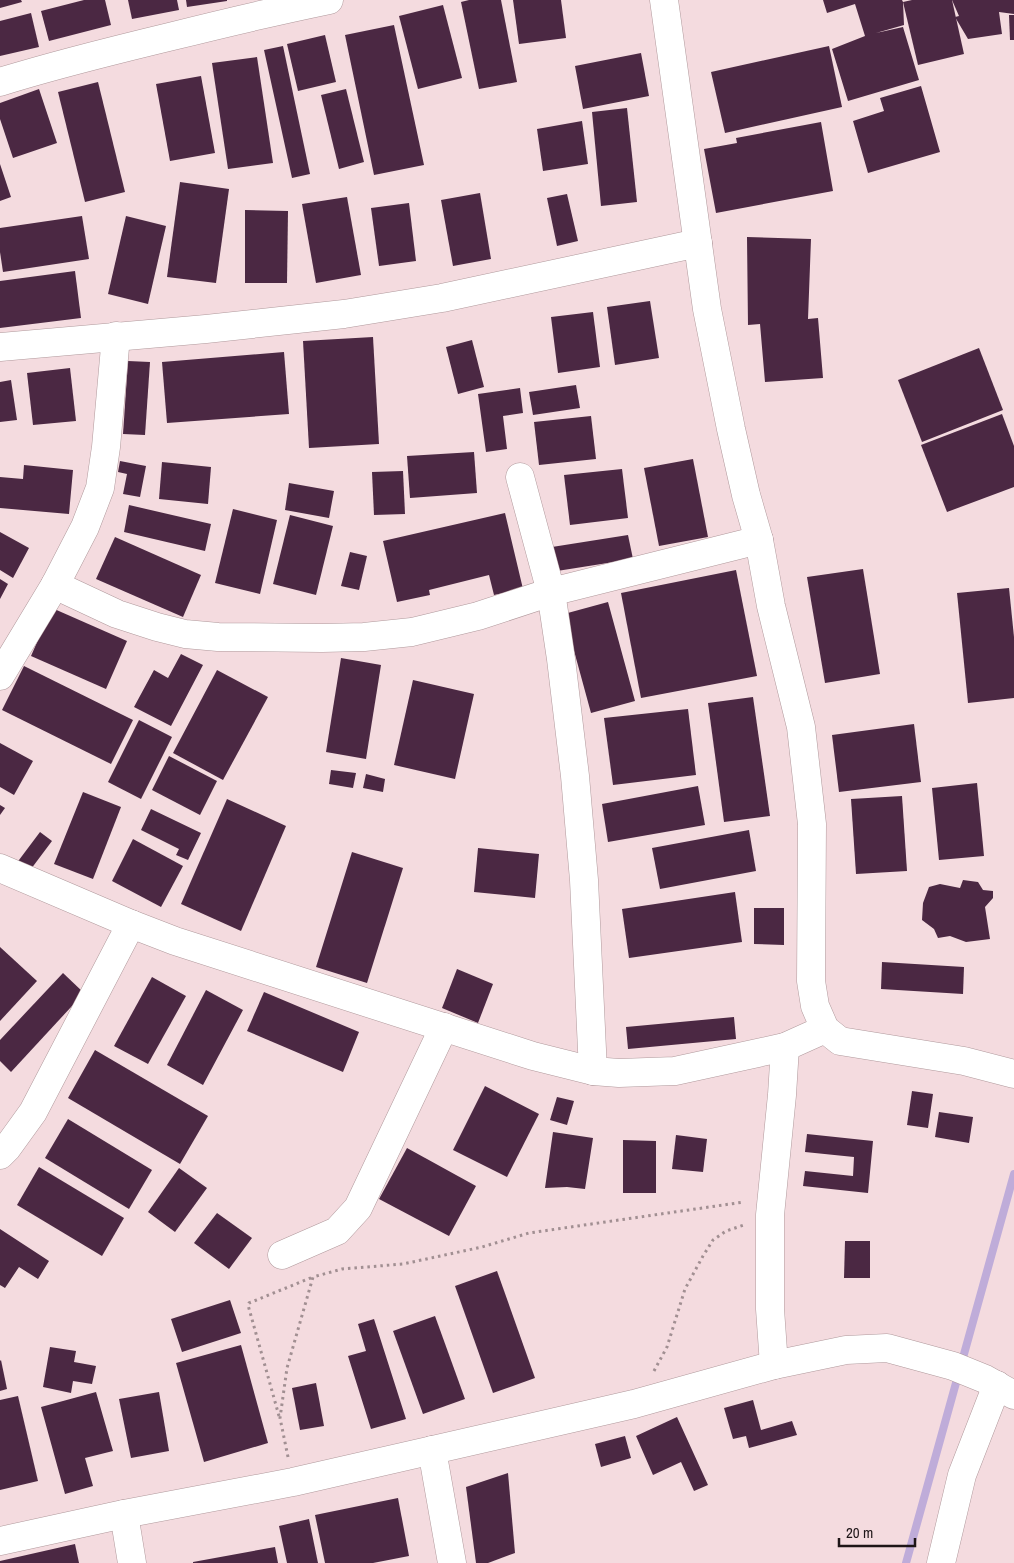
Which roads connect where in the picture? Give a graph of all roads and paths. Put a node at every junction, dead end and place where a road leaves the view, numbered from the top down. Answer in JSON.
{"nodes":[{"id":1,"x":329,"y":0,"type":"edge"},
{"id":2,"x":664,"y":0,"type":"edge"},
{"id":3,"x":0,"y":82,"type":"edge"},
{"id":4,"x":698,"y":244,"type":"junction"},
{"id":5,"x":116,"y":336,"type":"junction"},
{"id":6,"x":0,"y":347,"type":"edge"},
{"id":7,"x":520,"y":477,"type":"dead end"},
{"id":8,"x":759,"y":540,"type":"junction"},
{"id":9,"x":55,"y":585,"type":"junction"},
{"id":10,"x":551,"y":592,"type":"junction"},
{"id":11,"x":0,"y":676,"type":"edge"},
{"id":12,"x":0,"y":868,"type":"edge"},
{"id":13,"x":131,"y":924,"type":"junction"},
{"id":14,"x":444,"y":1027,"type":"junction"},
{"id":15,"x":825,"y":1029,"type":"junction"},
{"id":16,"x":785,"y":1047,"type":"junction"},
{"id":17,"x":593,"y":1071,"type":"junction"},
{"id":18,"x":1014,"y":1074,"type":"edge"},
{"id":19,"x":0,"y":1155,"type":"edge"},
{"id":20,"x":771,"y":1207,"type":"junction"},
{"id":21,"x":282,"y":1255,"type":"dead end"},
{"id":22,"x":313,"y":1277,"type":"junction"},
{"id":23,"x":774,"y":1365,"type":"junction"},
{"id":24,"x":999,"y":1386,"type":"edge"},
{"id":25,"x":634,"y":1404,"type":"junction"},
{"id":26,"x":280,"y":1418,"type":"junction"},
{"id":27,"x":432,"y":1450,"type":"junction"},
{"id":28,"x":293,"y":1482,"type":"junction"},
{"id":29,"x":124,"y":1514,"type":"junction"},
{"id":30,"x":0,"y":1541,"type":"edge"},
{"id":31,"x":132,"y":1563,"type":"edge"},
{"id":32,"x":452,"y":1563,"type":"edge"},
{"id":33,"x":941,"y":1563,"type":"edge"}],
"edges":[{"from":1,"to":3,"type":"street"},
{"from":2,"to":4,"type":"street"},
{"from":4,"to":5,"type":"street"},
{"from":4,"to":8,"type":"street"},
{"from":5,"to":6,"type":"street"},
{"from":5,"to":9,"type":"street"},
{"from":7,"to":10,"type":"street"},
{"from":8,"to":10,"type":"street"},
{"from":8,"to":15,"type":"street"},
{"from":9,"to":10,"type":"street"},
{"from":9,"to":11,"type":"street"},
{"from":10,"to":17,"type":"street"},
{"from":12,"to":13,"type":"street"},
{"from":13,"to":14,"type":"street"},
{"from":13,"to":19,"type":"street"},
{"from":14,"to":17,"type":"street"},
{"from":14,"to":21,"type":"street"},
{"from":15,"to":16,"type":"street"},
{"from":15,"to":18,"type":"street"},
{"from":16,"to":17,"type":"street"},
{"from":16,"to":20,"type":"street"},
{"from":20,"to":22,"type":"path"},
{"from":20,"to":23,"type":"street"},
{"from":20,"to":25,"type":"path"},
{"from":22,"to":26,"type":"path"},
{"from":22,"to":26,"type":"path"},
{"from":23,"to":24,"type":"street"},
{"from":23,"to":25,"type":"street"},
{"from":24,"to":33,"type":"street"},
{"from":25,"to":27,"type":"street"},
{"from":26,"to":28,"type":"path"},
{"from":27,"to":28,"type":"street"},
{"from":27,"to":32,"type":"street"},
{"from":28,"to":29,"type":"street"},
{"from":29,"to":30,"type":"street"},
{"from":29,"to":31,"type":"street"}]}
